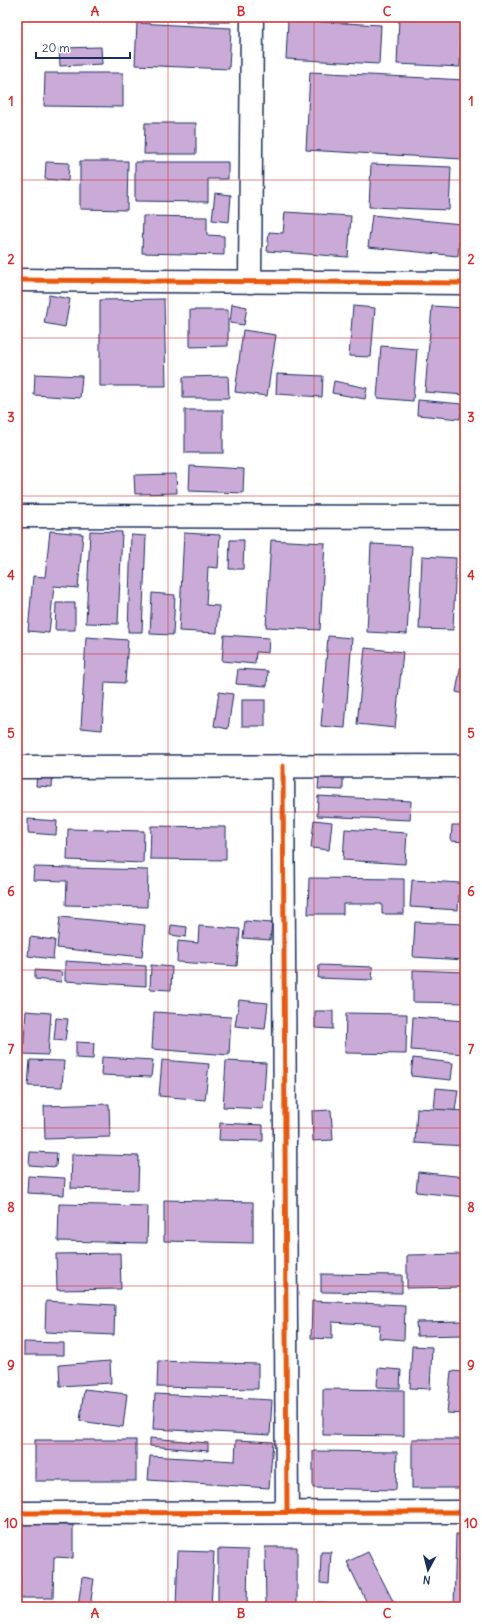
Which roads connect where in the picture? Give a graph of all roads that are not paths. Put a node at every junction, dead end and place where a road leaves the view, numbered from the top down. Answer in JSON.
{"nodes":[{"id":1,"x":252,"y":17,"type":"edge"},
{"id":2,"x":17,"y":280,"type":"edge"},
{"id":3,"x":250,"y":282,"type":"junction"},
{"id":4,"x":465,"y":283,"type":"edge"},
{"id":5,"x":17,"y":516,"type":"edge"},
{"id":6,"x":465,"y":517,"type":"edge"},
{"id":7,"x":282,"y":766,"type":"junction"},
{"id":8,"x":465,"y":766,"type":"edge"},
{"id":9,"x":17,"y":767,"type":"edge"},
{"id":10,"x":287,"y":1512,"type":"junction"},
{"id":11,"x":465,"y":1512,"type":"edge"},
{"id":12,"x":17,"y":1513,"type":"edge"}],
"edges":[{"from":1,"to":3,"type":"street"},
{"from":2,"to":3,"type":"street"},
{"from":3,"to":4,"type":"street"},
{"from":5,"to":6,"type":"street"},
{"from":7,"to":8,"type":"street"},
{"from":7,"to":9,"type":"street"},
{"from":7,"to":10,"type":"street"},
{"from":10,"to":11,"type":"street"},
{"from":10,"to":12,"type":"street"}]}
